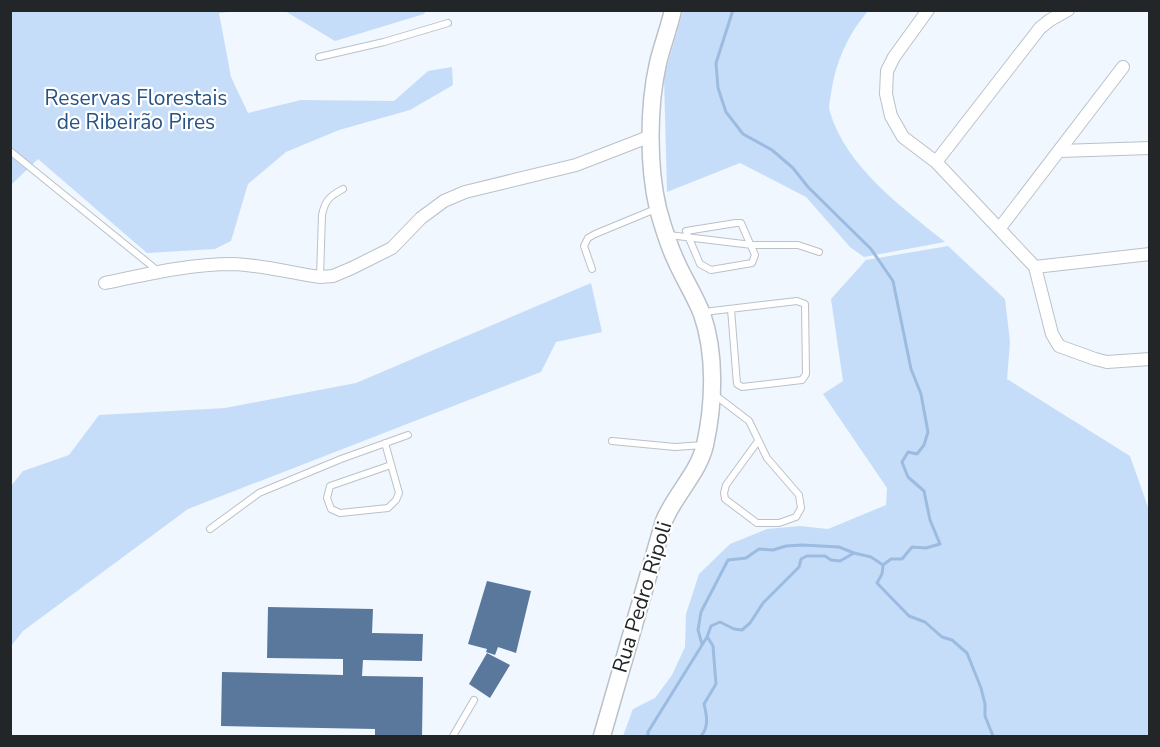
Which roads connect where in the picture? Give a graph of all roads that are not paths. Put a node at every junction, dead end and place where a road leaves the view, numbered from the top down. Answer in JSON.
{"nodes":[{"id":1,"x":673,"y":10,"type":"edge"},
{"id":2,"x":928,"y":10,"type":"edge"},
{"id":3,"x":1068,"y":10,"type":"edge"},
{"id":4,"x":448,"y":23,"type":"dead end"},
{"id":5,"x":319,"y":57,"type":"dead end"},
{"id":6,"x":1123,"y":67,"type":"dead end"},
{"id":7,"x":651,"y":136,"type":"junction"},
{"id":8,"x":1149,"y":148,"type":"edge"},
{"id":9,"x":10,"y":151,"type":"edge"},
{"id":10,"x":1059,"y":151,"type":"junction"},
{"id":11,"x":936,"y":162,"type":"junction"},
{"id":12,"x":343,"y":189,"type":"dead end"},
{"id":13,"x":658,"y":208,"type":"junction"},
{"id":14,"x":999,"y":229,"type":"junction"},
{"id":15,"x":665,"y":234,"type":"junction"},
{"id":16,"x":688,"y":239,"type":"junction"},
{"id":17,"x":752,"y":245,"type":"junction"},
{"id":18,"x":819,"y":252,"type":"dead end"},
{"id":19,"x":1149,"y":255,"type":"edge"},
{"id":20,"x":1035,"y":267,"type":"junction"},
{"id":21,"x":592,"y":269,"type":"dead end"},
{"id":22,"x":158,"y":271,"type":"junction"},
{"id":23,"x":320,"y":277,"type":"junction"},
{"id":24,"x":105,"y":283,"type":"dead end"},
{"id":25,"x":731,"y":309,"type":"junction"},
{"id":26,"x":702,"y":313,"type":"junction"},
{"id":27,"x":1149,"y":359,"type":"edge"},
{"id":28,"x":711,"y":393,"type":"junction"},
{"id":29,"x":408,"y":435,"type":"dead end"},
{"id":30,"x":612,"y":441,"type":"dead end"},
{"id":31,"x":758,"y":441,"type":"junction"},
{"id":32,"x":386,"y":443,"type":"junction"},
{"id":33,"x":705,"y":445,"type":"junction"},
{"id":34,"x":391,"y":465,"type":"junction"},
{"id":35,"x":210,"y":529,"type":"dead end"},
{"id":36,"x":474,"y":700,"type":"dead end"},
{"id":37,"x":453,"y":736,"type":"edge"},
{"id":38,"x":602,"y":736,"type":"edge"}],
"edges":[{"from":1,"to":7,"type":"street","name":"Rua Pedro Ripoli"},
{"from":2,"to":11,"type":"street"},
{"from":3,"to":11,"type":"street"},
{"from":4,"to":5,"type":"lane"},
{"from":6,"to":10,"type":"street"},
{"from":7,"to":13,"type":"street","name":"Rua Pedro Ripoli"},
{"from":7,"to":23,"type":"street"},
{"from":8,"to":10,"type":"street"},
{"from":9,"to":22,"type":"lane"},
{"from":10,"to":14,"type":"street"},
{"from":11,"to":14,"type":"street"},
{"from":12,"to":23,"type":"lane"},
{"from":13,"to":15,"type":"street","name":"Rua Pedro Ripoli"},
{"from":13,"to":21,"type":"lane"},
{"from":14,"to":20,"type":"street"},
{"from":15,"to":16,"type":"lane"},
{"from":15,"to":26,"type":"street","name":"Rua Pedro Ripoli"},
{"from":16,"to":17,"type":"lane"},
{"from":16,"to":17,"type":"lane"},
{"from":16,"to":17,"type":"lane"},
{"from":17,"to":18,"type":"lane"},
{"from":19,"to":20,"type":"street"},
{"from":20,"to":27,"type":"street"},
{"from":22,"to":23,"type":"street"},
{"from":22,"to":24,"type":"street"},
{"from":25,"to":25,"type":"lane"},
{"from":25,"to":26,"type":"lane"},
{"from":26,"to":28,"type":"street","name":"Rua Pedro Ripoli"},
{"from":28,"to":31,"type":"lane"},
{"from":28,"to":33,"type":"street","name":"Rua Pedro Ripoli"},
{"from":29,"to":32,"type":"lane"},
{"from":30,"to":33,"type":"lane"},
{"from":31,"to":31,"type":"lane"},
{"from":32,"to":34,"type":"lane"},
{"from":32,"to":35,"type":"lane"},
{"from":33,"to":38,"type":"street","name":"Rua Pedro Ripoli"},
{"from":34,"to":34,"type":"lane"},
{"from":36,"to":37,"type":"lane"}]}
